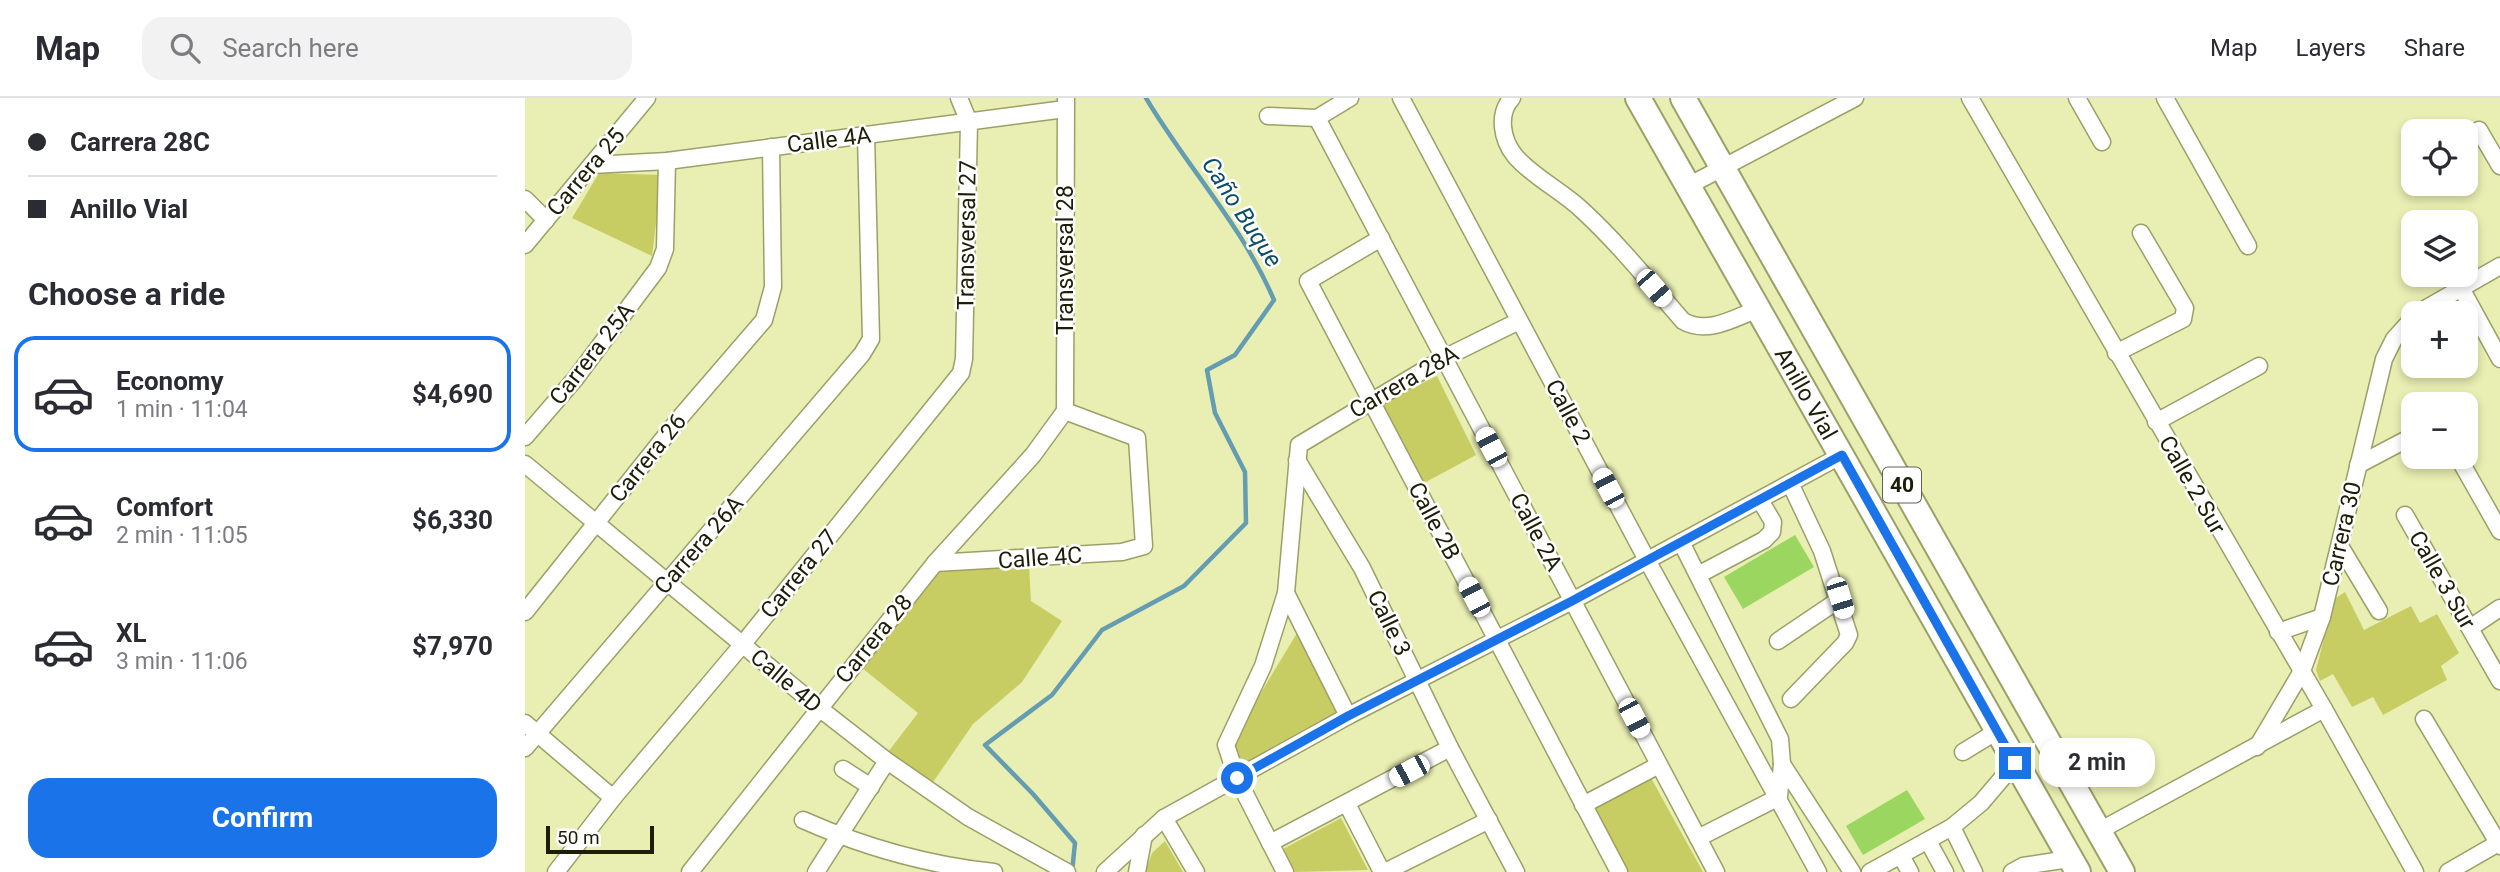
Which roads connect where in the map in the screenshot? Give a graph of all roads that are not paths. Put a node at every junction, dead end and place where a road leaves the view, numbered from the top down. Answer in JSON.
{"nodes":[{"id":1,"x":647,"y":98,"type":"edge"},
{"id":2,"x":959,"y":98,"type":"edge"},
{"id":3,"x":1350,"y":98,"type":"edge"},
{"id":4,"x":1401,"y":98,"type":"edge"},
{"id":5,"x":1512,"y":98,"type":"edge"},
{"id":6,"x":1638,"y":98,"type":"edge"},
{"id":7,"x":1683,"y":98,"type":"edge"},
{"id":8,"x":1855,"y":98,"type":"edge"},
{"id":9,"x":1970,"y":98,"type":"edge"},
{"id":10,"x":2077,"y":98,"type":"edge"},
{"id":11,"x":2165,"y":98,"type":"edge"},
{"id":12,"x":1065,"y":104,"type":"edge"},
{"id":13,"x":1268,"y":116,"type":"dead end"},
{"id":14,"x":1317,"y":118,"type":"junction"},
{"id":15,"x":969,"y":121,"type":"junction"},
{"id":16,"x":2479,"y":130,"type":"dead end"},
{"id":17,"x":866,"y":135,"type":"junction"},
{"id":18,"x":2102,"y":142,"type":"dead end"},
{"id":19,"x":771,"y":147,"type":"junction"},
{"id":20,"x":667,"y":161,"type":"junction"},
{"id":21,"x":592,"y":165,"type":"junction"},
{"id":22,"x":2500,"y":166,"type":"edge"},
{"id":23,"x":1724,"y":170,"type":"junction"},
{"id":24,"x":1688,"y":186,"type":"junction"},
{"id":25,"x":525,"y":200,"type":"edge"},
{"id":26,"x":546,"y":219,"type":"junction"},
{"id":27,"x":2141,"y":233,"type":"dead end"},
{"id":28,"x":1381,"y":238,"type":"junction"},
{"id":29,"x":525,"y":245,"type":"edge"},
{"id":30,"x":2248,"y":246,"type":"dead end"},
{"id":31,"x":2500,"y":266,"type":"edge"},
{"id":32,"x":2461,"y":288,"type":"junction"},
{"id":33,"x":2439,"y":301,"type":"edge"},
{"id":34,"x":1758,"y":309,"type":"junction"},
{"id":35,"x":1519,"y":321,"type":"junction"},
{"id":36,"x":2401,"y":331,"type":"edge"},
{"id":37,"x":2116,"y":353,"type":"junction"},
{"id":38,"x":1444,"y":358,"type":"junction"},
{"id":39,"x":2500,"y":359,"type":"edge"},
{"id":40,"x":2259,"y":366,"type":"dead end"},
{"id":41,"x":961,"y":373,"type":"joint"},
{"id":42,"x":1370,"y":400,"type":"junction"},
{"id":43,"x":1065,"y":411,"type":"junction"},
{"id":44,"x":2155,"y":422,"type":"junction"},
{"id":45,"x":525,"y":438,"type":"edge"},
{"id":46,"x":2401,"y":442,"type":"edge"},
{"id":47,"x":1842,"y":455,"type":"junction"},
{"id":48,"x":1297,"y":456,"type":"junction"},
{"id":49,"x":525,"y":464,"type":"edge"},
{"id":50,"x":2358,"y":465,"type":"junction"},
{"id":51,"x":2465,"y":469,"type":"edge"},
{"id":52,"x":1790,"y":482,"type":"junction"},
{"id":53,"x":1760,"y":500,"type":"junction"},
{"id":54,"x":2405,"y":515,"type":"dead end"},
{"id":55,"x":596,"y":523,"type":"junction"},
{"id":56,"x":2500,"y":531,"type":"edge"},
{"id":57,"x":1681,"y":542,"type":"junction"},
{"id":58,"x":2340,"y":546,"type":"junction"},
{"id":59,"x":1647,"y":560,"type":"junction"},
{"id":60,"x":935,"y":563,"type":"junction"},
{"id":61,"x":1698,"y":575,"type":"junction"},
{"id":62,"x":667,"y":582,"type":"junction"},
{"id":63,"x":1286,"y":593,"type":"junction"},
{"id":64,"x":1840,"y":598,"type":"junction"},
{"id":65,"x":1572,"y":601,"type":"junction"},
{"id":66,"x":2500,"y":608,"type":"edge"},
{"id":67,"x":2379,"y":611,"type":"dead end"},
{"id":68,"x":525,"y":612,"type":"edge"},
{"id":69,"x":2322,"y":617,"type":"junction"},
{"id":70,"x":2470,"y":628,"type":"junction"},
{"id":71,"x":2278,"y":632,"type":"junction"},
{"id":72,"x":1496,"y":639,"type":"junction"},
{"id":73,"x":1778,"y":640,"type":"dead end"},
{"id":74,"x":742,"y":645,"type":"junction"},
{"id":75,"x":2302,"y":671,"type":"junction"},
{"id":76,"x":1417,"y":680,"type":"junction"},
{"id":77,"x":2500,"y":681,"type":"edge"},
{"id":78,"x":1791,"y":699,"type":"dead end"},
{"id":79,"x":819,"y":708,"type":"junction"},
{"id":80,"x":2324,"y":709,"type":"junction"},
{"id":81,"x":1348,"y":716,"type":"junction"},
{"id":82,"x":2424,"y":719,"type":"dead end"},
{"id":83,"x":531,"y":728,"type":"edge"},
{"id":84,"x":1999,"y":730,"type":"junction"},
{"id":85,"x":2257,"y":747,"type":"junction"},
{"id":86,"x":525,"y":748,"type":"edge"},
{"id":87,"x":1450,"y":748,"type":"junction"},
{"id":88,"x":1963,"y":752,"type":"dead end"},
{"id":89,"x":887,"y":761,"type":"junction"},
{"id":90,"x":2015,"y":763,"type":"junction"},
{"id":91,"x":1782,"y":764,"type":"junction"},
{"id":92,"x":1659,"y":765,"type":"junction"},
{"id":93,"x":843,"y":769,"type":"dead end"},
{"id":94,"x":1237,"y":778,"type":"junction"},
{"id":95,"x":871,"y":786,"type":"junction"},
{"id":96,"x":1779,"y":797,"type":"junction"},
{"id":97,"x":613,"y":798,"type":"junction"},
{"id":98,"x":1347,"y":804,"type":"junction"},
{"id":99,"x":1583,"y":805,"type":"junction"},
{"id":100,"x":1164,"y":818,"type":"junction"},
{"id":101,"x":803,"y":820,"type":"dead end"},
{"id":102,"x":1489,"y":820,"type":"junction"},
{"id":103,"x":1952,"y":827,"type":"junction"},
{"id":104,"x":2099,"y":831,"type":"junction"},
{"id":105,"x":1144,"y":835,"type":"junction"},
{"id":106,"x":839,"y":836,"type":"junction"},
{"id":107,"x":1698,"y":838,"type":"junction"},
{"id":108,"x":1928,"y":841,"type":"junction"},
{"id":109,"x":1270,"y":843,"type":"junction"},
{"id":110,"x":2499,"y":844,"type":"edge"},
{"id":111,"x":1901,"y":856,"type":"junction"},
{"id":112,"x":2073,"y":866,"type":"edge"},
{"id":113,"x":1061,"y":869,"type":"edge"},
{"id":114,"x":968,"y":871,"type":"edge"},
{"id":115,"x":556,"y":872,"type":"edge"},
{"id":116,"x":690,"y":872,"type":"edge"},
{"id":117,"x":816,"y":872,"type":"edge"},
{"id":118,"x":994,"y":872,"type":"edge"},
{"id":119,"x":1105,"y":872,"type":"edge"},
{"id":120,"x":1137,"y":872,"type":"edge"},
{"id":121,"x":1196,"y":872,"type":"edge"},
{"id":122,"x":1285,"y":872,"type":"edge"},
{"id":123,"x":1383,"y":872,"type":"edge"},
{"id":124,"x":1516,"y":872,"type":"edge"},
{"id":125,"x":1619,"y":872,"type":"edge"},
{"id":126,"x":1716,"y":872,"type":"edge"},
{"id":127,"x":1818,"y":872,"type":"edge"},
{"id":128,"x":1852,"y":872,"type":"edge"},
{"id":129,"x":1870,"y":872,"type":"edge"},
{"id":130,"x":1910,"y":872,"type":"edge"},
{"id":131,"x":1945,"y":872,"type":"edge"},
{"id":132,"x":1974,"y":872,"type":"edge"},
{"id":133,"x":2012,"y":872,"type":"edge"},
{"id":134,"x":2122,"y":872,"type":"edge"},
{"id":135,"x":2415,"y":872,"type":"edge"},
{"id":136,"x":2448,"y":872,"type":"edge"}],
"edges":[{"from":1,"to":21,"type":"street","name":"Carrera 25"},
{"from":2,"to":15,"type":"street","name":"Transversal 27"},
{"from":3,"to":14,"type":"street"},
{"from":4,"to":35,"type":"street","name":"Calle 2"},
{"from":5,"to":34,"type":"street"},
{"from":6,"to":24,"type":"highway","name":"Anillo Vial","number":"40"},
{"from":7,"to":23,"type":"highway","name":"Anillo Vial","number":"40"},
{"from":8,"to":23,"type":"street"},
{"from":9,"to":37,"type":"street","name":"Calle 2 Sur"},
{"from":10,"to":18,"type":"street"},
{"from":11,"to":30,"type":"street"},
{"from":12,"to":15,"type":"street","name":"Calle 4A"},
{"from":12,"to":43,"type":"street","name":"Transversal 28"},
{"from":13,"to":14,"type":"street"},
{"from":14,"to":28,"type":"street","name":"Calle 2A"},
{"from":15,"to":17,"type":"street","name":"Calle 4A"},
{"from":15,"to":41,"type":"street","name":"Transversal 27"},
{"from":16,"to":22,"type":"street"},
{"from":17,"to":19,"type":"street","name":"Calle 4A"},
{"from":17,"to":62,"type":"street","name":"Carrera 26A"},
{"from":19,"to":20,"type":"street","name":"Calle 4A"},
{"from":19,"to":55,"type":"street","name":"Carrera 26"},
{"from":20,"to":21,"type":"street","name":"Calle 4A"},
{"from":20,"to":45,"type":"street","name":"Carrera 25A"},
{"from":21,"to":26,"type":"street","name":"Carrera 25"},
{"from":23,"to":24,"type":"street"},
{"from":23,"to":104,"type":"highway","name":"Anillo Vial","number":"40"},
{"from":24,"to":34,"type":"highway","name":"Anillo Vial","number":"40"},
{"from":25,"to":26,"type":"street"},
{"from":26,"to":29,"type":"street","name":"Carrera 25"},
{"from":27,"to":37,"type":"street"},
{"from":28,"to":38,"type":"street","name":"Calle 2A"},
{"from":28,"to":42,"type":"street","name":"Calle 2B"},
{"from":31,"to":32,"type":"street"},
{"from":32,"to":33,"type":"street"},
{"from":32,"to":39,"type":"street"},
{"from":34,"to":47,"type":"highway","name":"Anillo Vial","number":"40"},
{"from":35,"to":38,"type":"street","name":"Carrera 28A"},
{"from":35,"to":59,"type":"street","name":"Calle 2"},
{"from":36,"to":50,"type":"street","name":"Carrera 30"},
{"from":37,"to":44,"type":"street","name":"Calle 2 Sur"},
{"from":38,"to":42,"type":"street","name":"Carrera 28A"},
{"from":38,"to":65,"type":"street","name":"Calle 2A"},
{"from":40,"to":44,"type":"street"},
{"from":41,"to":74,"type":"street","name":"Carrera 27"},
{"from":42,"to":48,"type":"street","name":"Carrera 28A"},
{"from":42,"to":72,"type":"street","name":"Calle 2B"},
{"from":43,"to":60,"type":"street","name":"Carrera 28"},
{"from":43,"to":60,"type":"street","name":"Calle 4C"},
{"from":44,"to":71,"type":"street","name":"Calle 2 Sur"},
{"from":46,"to":50,"type":"street"},
{"from":47,"to":52,"type":"street"},
{"from":47,"to":84,"type":"highway","name":"Anillo Vial","number":"40"},
{"from":48,"to":63,"type":"street"},
{"from":48,"to":76,"type":"street","name":"Calle 3"},
{"from":49,"to":55,"type":"street","name":"Calle 4D"},
{"from":50,"to":58,"type":"street","name":"Carrera 30"},
{"from":51,"to":56,"type":"street"},
{"from":52,"to":53,"type":"street"},
{"from":52,"to":64,"type":"street"},
{"from":53,"to":57,"type":"street"},
{"from":53,"to":61,"type":"street"},
{"from":54,"to":70,"type":"street","name":"Calle 3 Sur"},
{"from":55,"to":62,"type":"street","name":"Calle 4D"},
{"from":55,"to":68,"type":"street","name":"Carrera 26"},
{"from":57,"to":59,"type":"street"},
{"from":57,"to":61,"type":"street"},
{"from":58,"to":67,"type":"street"},
{"from":58,"to":69,"type":"street","name":"Carrera 30"},
{"from":59,"to":65,"type":"street"},
{"from":59,"to":96,"type":"street","name":"Calle 2"},
{"from":60,"to":79,"type":"street","name":"Carrera 28"},
{"from":61,"to":91,"type":"street"},
{"from":62,"to":74,"type":"street","name":"Calle 4D"},
{"from":62,"to":83,"type":"street","name":"Carrera 26A"},
{"from":63,"to":81,"type":"street"},
{"from":63,"to":94,"type":"street"},
{"from":64,"to":73,"type":"street"},
{"from":64,"to":78,"type":"street"},
{"from":65,"to":72,"type":"street"},
{"from":65,"to":92,"type":"street","name":"Calle 2A"},
{"from":66,"to":70,"type":"street"},
{"from":69,"to":71,"type":"street"},
{"from":69,"to":75,"type":"street","name":"Carrera 30"},
{"from":70,"to":77,"type":"street","name":"Calle 3 Sur"},
{"from":71,"to":75,"type":"street","name":"Calle 2 Sur"},
{"from":72,"to":76,"type":"street"},
{"from":72,"to":99,"type":"street","name":"Calle 2B"},
{"from":74,"to":79,"type":"street","name":"Calle 4D"},
{"from":74,"to":97,"type":"street","name":"Carrera 27"},
{"from":75,"to":80,"type":"street","name":"Calle 2 Sur"},
{"from":75,"to":85,"type":"street","name":"Carrera 30"},
{"from":76,"to":81,"type":"street"},
{"from":76,"to":87,"type":"street","name":"Calle 3"},
{"from":79,"to":89,"type":"street","name":"Calle 4D"},
{"from":79,"to":116,"type":"street","name":"Carrera 28"},
{"from":80,"to":85,"type":"street"},
{"from":80,"to":135,"type":"street","name":"Calle 2 Sur"},
{"from":81,"to":94,"type":"street"},
{"from":82,"to":110,"type":"street"},
{"from":83,"to":86,"type":"street","name":"Carrera 26A"},
{"from":83,"to":97,"type":"street"},
{"from":84,"to":88,"type":"street"},
{"from":84,"to":90,"type":"highway","name":"Anillo Vial","number":"40"},
{"from":85,"to":104,"type":"street"},
{"from":87,"to":98,"type":"street"},
{"from":87,"to":102,"type":"street","name":"Calle 3"},
{"from":89,"to":95,"type":"street"},
{"from":89,"to":113,"type":"street","name":"Calle 4D"},
{"from":90,"to":103,"type":"street"},
{"from":90,"to":112,"type":"highway","name":"Anillo Vial","number":"40"},
{"from":91,"to":96,"type":"street"},
{"from":91,"to":128,"type":"street"},
{"from":92,"to":99,"type":"street"},
{"from":92,"to":107,"type":"street","name":"Calle 2A"},
{"from":93,"to":95,"type":"street"},
{"from":94,"to":100,"type":"street"},
{"from":94,"to":109,"type":"street"},
{"from":95,"to":106,"type":"street"},
{"from":96,"to":107,"type":"street"},
{"from":96,"to":127,"type":"street","name":"Calle 2"},
{"from":97,"to":115,"type":"street","name":"Carrera 27"},
{"from":98,"to":109,"type":"street"},
{"from":98,"to":123,"type":"street"},
{"from":99,"to":125,"type":"street","name":"Calle 2B"},
{"from":100,"to":105,"type":"street"},
{"from":100,"to":121,"type":"street"},
{"from":101,"to":106,"type":"street"},
{"from":102,"to":123,"type":"street"},
{"from":102,"to":124,"type":"street","name":"Calle 3"},
{"from":103,"to":108,"type":"street"},
{"from":103,"to":132,"type":"street"},
{"from":104,"to":134,"type":"highway","name":"Anillo Vial","number":"40"},
{"from":105,"to":119,"type":"street"},
{"from":105,"to":120,"type":"street"},
{"from":106,"to":114,"type":"street"},
{"from":106,"to":117,"type":"street"},
{"from":107,"to":126,"type":"street","name":"Calle 2A"},
{"from":108,"to":111,"type":"street"},
{"from":108,"to":131,"type":"street"},
{"from":109,"to":122,"type":"street"},
{"from":110,"to":136,"type":"street"},
{"from":111,"to":129,"type":"street"},
{"from":111,"to":130,"type":"street"},
{"from":112,"to":133,"type":"street"},
{"from":114,"to":118,"type":"street"}]}
